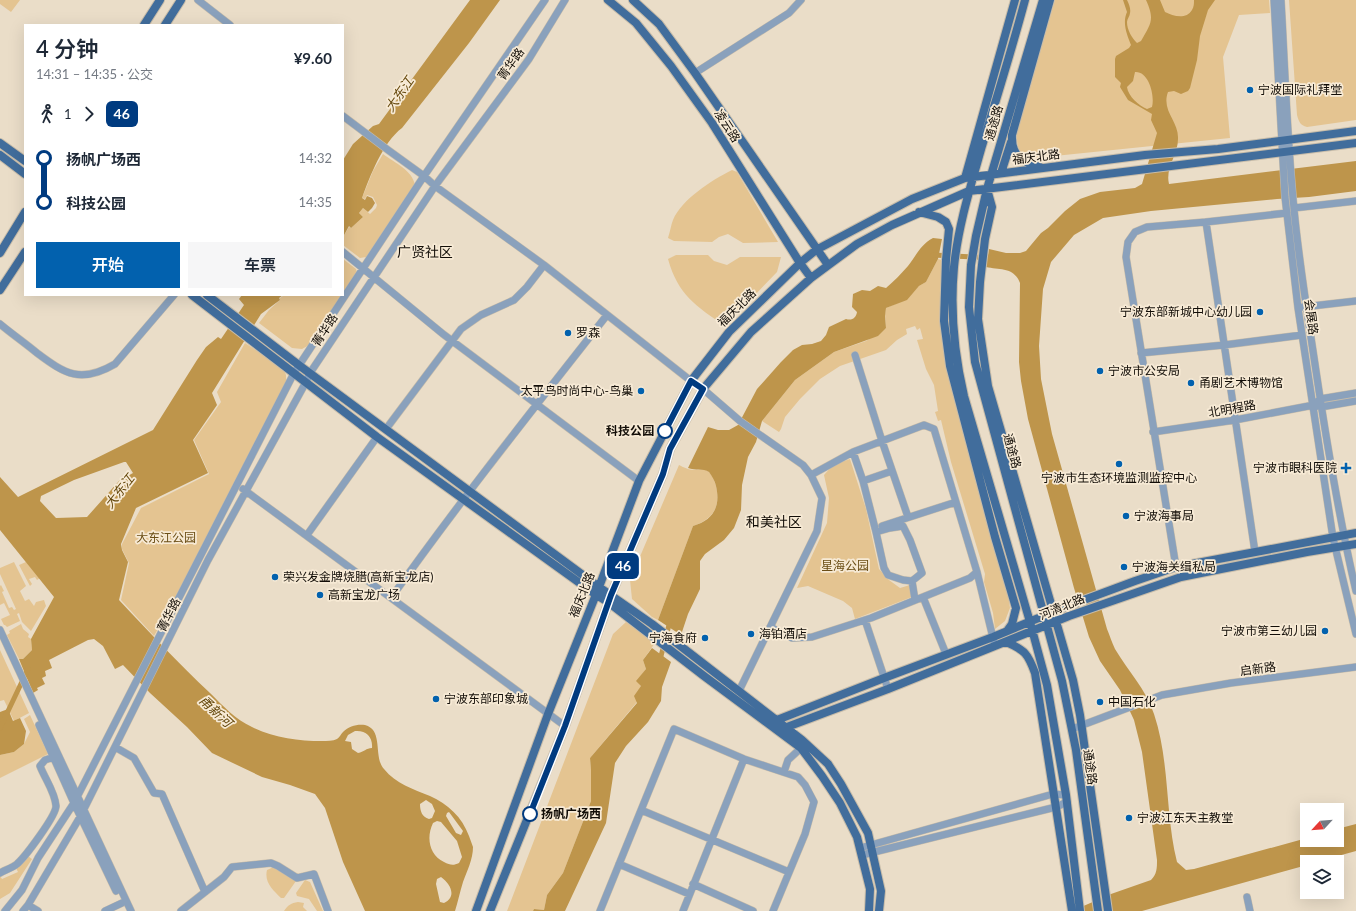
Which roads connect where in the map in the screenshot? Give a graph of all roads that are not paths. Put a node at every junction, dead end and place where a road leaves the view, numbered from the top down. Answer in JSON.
{"nodes":[{"id":1,"x":160,"y":0,"type":"edge"},
{"id":2,"x":181,"y":0,"type":"edge"},
{"id":3,"x":198,"y":0,"type":"edge"},
{"id":4,"x":545,"y":0,"type":"edge"},
{"id":5,"x":564,"y":0,"type":"edge"},
{"id":6,"x":608,"y":0,"type":"edge"},
{"id":7,"x":633,"y":0,"type":"edge"},
{"id":8,"x":802,"y":0,"type":"edge"},
{"id":9,"x":1015,"y":0,"type":"edge"},
{"id":10,"x":1025,"y":0,"type":"edge"},
{"id":11,"x":1043,"y":0,"type":"edge"},
{"id":12,"x":1050,"y":0,"type":"edge"},
{"id":13,"x":1274,"y":0,"type":"edge"},
{"id":14,"x":1281,"y":0,"type":"edge"},
{"id":15,"x":145,"y":24,"type":"edge"},
{"id":16,"x":166,"y":24,"type":"edge"},
{"id":17,"x":229,"y":24,"type":"edge"},
{"id":18,"x":695,"y":73,"type":"junction"},
{"id":19,"x":344,"y":117,"type":"edge"},
{"id":20,"x":1356,"y":131,"type":"edge"},
{"id":21,"x":1012,"y":140,"type":"junction"},
{"id":22,"x":1286,"y":140,"type":"junction"},
{"id":23,"x":0,"y":143,"type":"edge"},
{"id":24,"x":1356,"y":143,"type":"edge"},
{"id":25,"x":1286,"y":151,"type":"junction"},
{"id":26,"x":0,"y":155,"type":"edge"},
{"id":27,"x":24,"y":160,"type":"edge"},
{"id":28,"x":1045,"y":168,"type":"junction"},
{"id":29,"x":1287,"y":168,"type":"junction"},
{"id":30,"x":24,"y":173,"type":"edge"},
{"id":31,"x":1001,"y":173,"type":"junction"},
{"id":32,"x":992,"y":174,"type":"junction"},
{"id":33,"x":424,"y":176,"type":"junction"},
{"id":34,"x":969,"y":177,"type":"junction"},
{"id":35,"x":435,"y":186,"type":"junction"},
{"id":36,"x":987,"y":189,"type":"junction"},
{"id":37,"x":969,"y":191,"type":"junction"},
{"id":38,"x":1356,"y":201,"type":"edge"},
{"id":39,"x":1294,"y":208,"type":"junction"},
{"id":40,"x":919,"y":212,"type":"junction"},
{"id":41,"x":1287,"y":213,"type":"junction"},
{"id":42,"x":24,"y":214,"type":"edge"},
{"id":43,"x":1206,"y":222,"type":"junction"},
{"id":44,"x":816,"y":250,"type":"junction"},
{"id":45,"x":0,"y":253,"type":"edge"},
{"id":46,"x":344,"y":253,"type":"edge"},
{"id":47,"x":24,"y":254,"type":"edge"},
{"id":48,"x":800,"y":263,"type":"junction"},
{"id":49,"x":544,"y":265,"type":"junction"},
{"id":50,"x":828,"y":265,"type":"junction"},
{"id":51,"x":363,"y":268,"type":"junction"},
{"id":52,"x":373,"y":277,"type":"junction"},
{"id":53,"x":811,"y":278,"type":"junction"},
{"id":54,"x":0,"y":290,"type":"edge"},
{"id":55,"x":173,"y":296,"type":"edge"},
{"id":56,"x":193,"y":296,"type":"edge"},
{"id":57,"x":208,"y":296,"type":"edge"},
{"id":58,"x":1356,"y":301,"type":"edge"},
{"id":59,"x":1306,"y":307,"type":"junction"},
{"id":60,"x":1298,"y":308,"type":"junction"},
{"id":61,"x":607,"y":315,"type":"junction"},
{"id":62,"x":0,"y":324,"type":"edge"},
{"id":63,"x":1302,"y":335,"type":"junction"},
{"id":64,"x":451,"y":340,"type":"junction"},
{"id":65,"x":1224,"y":345,"type":"junction"},
{"id":66,"x":1141,"y":353,"type":"junction"},
{"id":67,"x":855,"y":355,"type":"dead end"},
{"id":68,"x":300,"y":366,"type":"junction"},
{"id":69,"x":294,"y":373,"type":"junction"},
{"id":70,"x":310,"y":373,"type":"junction"},
{"id":71,"x":691,"y":381,"type":"junction"},
{"id":72,"x":306,"y":382,"type":"junction"},
{"id":73,"x":703,"y":389,"type":"junction"},
{"id":74,"x":1356,"y":393,"type":"edge"},
{"id":75,"x":1320,"y":399,"type":"junction"},
{"id":76,"x":1356,"y":401,"type":"edge"},
{"id":77,"x":537,"y":404,"type":"junction"},
{"id":78,"x":1314,"y":405,"type":"junction"},
{"id":79,"x":1321,"y":407,"type":"junction"},
{"id":80,"x":1235,"y":420,"type":"junction"},
{"id":81,"x":386,"y":429,"type":"junction"},
{"id":82,"x":1153,"y":432,"type":"junction"},
{"id":83,"x":377,"y":437,"type":"junction"},
{"id":84,"x":882,"y":441,"type":"junction"},
{"id":85,"x":853,"y":452,"type":"junction"},
{"id":86,"x":892,"y":471,"type":"junction"},
{"id":87,"x":811,"y":475,"type":"junction"},
{"id":88,"x":639,"y":481,"type":"junction"},
{"id":89,"x":863,"y":481,"type":"junction"},
{"id":90,"x":237,"y":486,"type":"junction"},
{"id":91,"x":247,"y":491,"type":"junction"},
{"id":92,"x":470,"y":492,"type":"junction"},
{"id":93,"x":464,"y":500,"type":"junction"},
{"id":94,"x":956,"y":502,"type":"junction"},
{"id":95,"x":908,"y":517,"type":"junction"},
{"id":96,"x":876,"y":530,"type":"junction"},
{"id":97,"x":1356,"y":533,"type":"edge"},
{"id":98,"x":307,"y":535,"type":"junction"},
{"id":99,"x":1343,"y":536,"type":"junction"},
{"id":100,"x":1333,"y":538,"type":"junction"},
{"id":101,"x":1356,"y":544,"type":"edge"},
{"id":102,"x":1345,"y":546,"type":"junction"},
{"id":103,"x":1336,"y":548,"type":"junction"},
{"id":104,"x":1255,"y":552,"type":"junction"},
{"id":105,"x":1176,"y":567,"type":"junction"},
{"id":106,"x":978,"y":572,"type":"junction"},
{"id":107,"x":912,"y":581,"type":"junction"},
{"id":108,"x":597,"y":591,"type":"junction"},
{"id":109,"x":1356,"y":591,"type":"edge"},
{"id":110,"x":923,"y":597,"type":"junction"},
{"id":111,"x":391,"y":598,"type":"junction"},
{"id":112,"x":609,"y":599,"type":"junction"},
{"id":113,"x":915,"y":600,"type":"junction"},
{"id":114,"x":1053,"y":612,"type":"junction"},
{"id":115,"x":1045,"y":616,"type":"junction"},
{"id":116,"x":864,"y":620,"type":"junction"},
{"id":117,"x":1030,"y":622,"type":"junction"},
{"id":118,"x":1056,"y":622,"type":"junction"},
{"id":119,"x":1047,"y":626,"type":"junction"},
{"id":120,"x":770,"y":627,"type":"junction"},
{"id":121,"x":1007,"y":632,"type":"junction"},
{"id":122,"x":1032,"y":632,"type":"junction"},
{"id":123,"x":0,"y":633,"type":"edge"},
{"id":124,"x":1356,"y":634,"type":"edge"},
{"id":125,"x":993,"y":637,"type":"junction"},
{"id":126,"x":1006,"y":642,"type":"junction"},
{"id":127,"x":995,"y":646,"type":"junction"},
{"id":128,"x":946,"y":654,"type":"junction"},
{"id":129,"x":1356,"y":668,"type":"edge"},
{"id":130,"x":884,"y":678,"type":"junction"},
{"id":131,"x":888,"y":689,"type":"junction"},
{"id":132,"x":739,"y":691,"type":"junction"},
{"id":133,"x":548,"y":714,"type":"junction"},
{"id":134,"x":777,"y":720,"type":"junction"},
{"id":135,"x":565,"y":726,"type":"junction"},
{"id":136,"x":1082,"y":726,"type":"junction"},
{"id":137,"x":787,"y":727,"type":"junction"},
{"id":138,"x":1072,"y":729,"type":"junction"},
{"id":139,"x":115,"y":747,"type":"junction"},
{"id":140,"x":801,"y":748,"type":"junction"},
{"id":141,"x":54,"y":757,"type":"junction"},
{"id":142,"x":744,"y":759,"type":"junction"},
{"id":143,"x":784,"y":772,"type":"junction"},
{"id":144,"x":1053,"y":794,"type":"junction"},
{"id":145,"x":77,"y":795,"type":"junction"},
{"id":146,"x":1066,"y":799,"type":"junction"},
{"id":147,"x":74,"y":803,"type":"junction"},
{"id":148,"x":1056,"y":807,"type":"junction"},
{"id":149,"x":641,"y":810,"type":"junction"},
{"id":150,"x":82,"y":814,"type":"junction"},
{"id":151,"x":711,"y":840,"type":"junction"},
{"id":152,"x":871,"y":849,"type":"junction"},
{"id":153,"x":861,"y":851,"type":"junction"},
{"id":154,"x":27,"y":852,"type":"junction"},
{"id":155,"x":37,"y":860,"type":"junction"},
{"id":156,"x":619,"y":864,"type":"junction"},
{"id":157,"x":0,"y":872,"type":"edge"},
{"id":158,"x":789,"y":872,"type":"junction"},
{"id":159,"x":694,"y":884,"type":"junction"},
{"id":160,"x":205,"y":892,"type":"junction"},
{"id":161,"x":689,"y":894,"type":"junction"},
{"id":162,"x":1247,"y":897,"type":"dead end"},
{"id":163,"x":122,"y":903,"type":"junction"},
{"id":164,"x":28,"y":905,"type":"junction"},
{"id":165,"x":1071,"y":907,"type":"edge"},
{"id":166,"x":5,"y":911,"type":"edge"},
{"id":167,"x":23,"y":911,"type":"edge"},
{"id":168,"x":38,"y":911,"type":"edge"},
{"id":169,"x":105,"y":911,"type":"edge"},
{"id":170,"x":126,"y":911,"type":"edge"},
{"id":171,"x":131,"y":911,"type":"edge"},
{"id":172,"x":181,"y":911,"type":"edge"},
{"id":173,"x":328,"y":911,"type":"edge"},
{"id":174,"x":476,"y":911,"type":"edge"},
{"id":175,"x":490,"y":911,"type":"edge"},
{"id":176,"x":600,"y":911,"type":"edge"},
{"id":177,"x":683,"y":911,"type":"edge"},
{"id":178,"x":753,"y":911,"type":"edge"},
{"id":179,"x":773,"y":911,"type":"edge"},
{"id":180,"x":868,"y":911,"type":"edge"},
{"id":181,"x":879,"y":911,"type":"edge"},
{"id":182,"x":1080,"y":911,"type":"edge"},
{"id":183,"x":1098,"y":911,"type":"edge"},
{"id":184,"x":1108,"y":911,"type":"edge"},
{"id":185,"x":1250,"y":911,"type":"edge"}],
"edges":[{"from":1,"to":15,"type":"main road"},
{"from":2,"to":16,"type":"main road"},
{"from":3,"to":17,"type":"street"},
{"from":4,"to":33,"type":"street"},
{"from":5,"to":35,"type":"street","name":"菁华路"},
{"from":6,"to":48,"type":"main road","name":"凌云路"},
{"from":7,"to":18,"type":"main road","name":"凌云路"},
{"from":8,"to":18,"type":"street"},
{"from":9,"to":34,"type":"main road"},
{"from":10,"to":34,"type":"main road","name":"通途路"},
{"from":11,"to":32,"type":"main road","name":"通途路"},
{"from":12,"to":21,"type":"main road"},
{"from":13,"to":22,"type":"street","name":"会展路"},
{"from":14,"to":22,"type":"street","name":"会展路"},
{"from":18,"to":44,"type":"main road","name":"凌云路"},
{"from":19,"to":33,"type":"street"},
{"from":20,"to":22,"type":"main road","name":"福庆北路"},
{"from":21,"to":28,"type":"main road"},
{"from":21,"to":31,"type":"main road"},
{"from":22,"to":25,"type":"street","name":"会展路"},
{"from":22,"to":28,"type":"main road","name":"福庆北路"},
{"from":23,"to":27,"type":"main road"},
{"from":24,"to":25,"type":"main road","name":"福庆北路"},
{"from":25,"to":29,"type":"street","name":"会展路"},
{"from":25,"to":36,"type":"main road","name":"福庆北路"},
{"from":26,"to":30,"type":"main road"},
{"from":28,"to":31,"type":"main road","name":"福庆北路"},
{"from":29,"to":39,"type":"street","name":"会展路"},
{"from":29,"to":41,"type":"street","name":"会展路"},
{"from":31,"to":32,"type":"main road","name":"福庆北路"},
{"from":32,"to":34,"type":"main road","name":"福庆北路"},
{"from":32,"to":36,"type":"main road","name":"通途路"},
{"from":33,"to":35,"type":"street"},
{"from":33,"to":51,"type":"street"},
{"from":34,"to":37,"type":"main road","name":"通途路"},
{"from":34,"to":44,"type":"main road","name":"福庆北路"},
{"from":35,"to":49,"type":"street"},
{"from":35,"to":52,"type":"street","name":"菁华路"},
{"from":36,"to":37,"type":"main road","name":"福庆北路"},
{"from":36,"to":114,"type":"main road"},
{"from":36,"to":115,"type":"main road","name":"通途路"},
{"from":37,"to":40,"type":"main road","name":"福庆北路"},
{"from":37,"to":117,"type":"main road","name":"通途路"},
{"from":38,"to":39,"type":"street"},
{"from":39,"to":59,"type":"street","name":"会展路"},
{"from":40,"to":50,"type":"main road","name":"福庆北路"},
{"from":40,"to":121,"type":"main road"},
{"from":41,"to":43,"type":"street"},
{"from":41,"to":60,"type":"street","name":"会展路"},
{"from":42,"to":45,"type":"main road"},
{"from":43,"to":65,"type":"street"},
{"from":43,"to":66,"type":"street"},
{"from":44,"to":48,"type":"main road","name":"福庆北路"},
{"from":44,"to":50,"type":"main road","name":"凌云路"},
{"from":46,"to":51,"type":"street"},
{"from":47,"to":54,"type":"main road"},
{"from":48,"to":53,"type":"main road","name":"凌云路"},
{"from":48,"to":71,"type":"main road","name":"福庆北路"},
{"from":49,"to":61,"type":"street"},
{"from":49,"to":64,"type":"street"},
{"from":50,"to":53,"type":"main road","name":"福庆北路"},
{"from":51,"to":52,"type":"street"},
{"from":51,"to":68,"type":"street"},
{"from":52,"to":64,"type":"street"},
{"from":52,"to":70,"type":"street","name":"菁华路"},
{"from":53,"to":73,"type":"main road","name":"福庆北路"},
{"from":55,"to":62,"type":"street"},
{"from":56,"to":69,"type":"main road"},
{"from":57,"to":68,"type":"main road"},
{"from":58,"to":59,"type":"street"},
{"from":59,"to":60,"type":"street"},
{"from":59,"to":75,"type":"street","name":"会展路"},
{"from":60,"to":63,"type":"street","name":"会展路"},
{"from":61,"to":71,"type":"street"},
{"from":61,"to":77,"type":"street"},
{"from":63,"to":65,"type":"street"},
{"from":63,"to":78,"type":"street","name":"会展路"},
{"from":64,"to":77,"type":"street"},
{"from":64,"to":81,"type":"street"},
{"from":65,"to":66,"type":"street"},
{"from":65,"to":80,"type":"street"},
{"from":66,"to":82,"type":"street"},
{"from":67,"to":84,"type":"street"},
{"from":68,"to":69,"type":"street"},
{"from":68,"to":70,"type":"main road"},
{"from":69,"to":72,"type":"main road"},
{"from":69,"to":90,"type":"street"},
{"from":70,"to":72,"type":"street","name":"菁华路"},
{"from":70,"to":81,"type":"main road"},
{"from":71,"to":73,"type":"street"},
{"from":71,"to":88,"type":"main road","name":"福庆北路"},
{"from":72,"to":83,"type":"main road"},
{"from":72,"to":91,"type":"street","name":"菁华路"},
{"from":73,"to":87,"type":"street"},
{"from":73,"to":112,"type":"main road","name":"福庆北路"},
{"from":74,"to":75,"type":"street"},
{"from":75,"to":78,"type":"street"},
{"from":75,"to":79,"type":"street","name":"会展路"},
{"from":76,"to":79,"type":"street","name":"北明程路"},
{"from":77,"to":88,"type":"street"},
{"from":77,"to":92,"type":"street"},
{"from":78,"to":79,"type":"street","name":"北明程路"},
{"from":78,"to":80,"type":"street","name":"北明程路"},
{"from":78,"to":100,"type":"street","name":"会展路"},
{"from":79,"to":99,"type":"street","name":"会展路"},
{"from":80,"to":82,"type":"street","name":"北明程路"},
{"from":80,"to":104,"type":"street"},
{"from":81,"to":92,"type":"main road"},
{"from":82,"to":105,"type":"street"},
{"from":83,"to":93,"type":"main road"},
{"from":83,"to":98,"type":"street"},
{"from":84,"to":85,"type":"street"},
{"from":84,"to":86,"type":"street"},
{"from":84,"to":94,"type":"street"},
{"from":85,"to":87,"type":"street"},
{"from":85,"to":89,"type":"street"},
{"from":86,"to":89,"type":"street"},
{"from":86,"to":95,"type":"street"},
{"from":87,"to":120,"type":"street"},
{"from":88,"to":108,"type":"main road","name":"福庆北路"},
{"from":89,"to":96,"type":"street"},
{"from":90,"to":91,"type":"street"},
{"from":90,"to":145,"type":"street"},
{"from":91,"to":98,"type":"street"},
{"from":91,"to":139,"type":"street","name":"菁华路"},
{"from":92,"to":93,"type":"street"},
{"from":92,"to":108,"type":"main road"},
{"from":93,"to":108,"type":"main road"},
{"from":93,"to":111,"type":"street"},
{"from":94,"to":95,"type":"street"},
{"from":94,"to":106,"type":"street"},
{"from":95,"to":96,"type":"street"},
{"from":96,"to":107,"type":"street"},
{"from":96,"to":107,"type":"street"},
{"from":97,"to":99,"type":"main road","name":"河清北路"},
{"from":98,"to":111,"type":"street"},
{"from":99,"to":100,"type":"main road","name":"河清北路"},
{"from":99,"to":102,"type":"street","name":"会展路"},
{"from":100,"to":103,"type":"street","name":"会展路"},
{"from":100,"to":104,"type":"main road","name":"河清北路"},
{"from":101,"to":102,"type":"main road","name":"河清北路"},
{"from":102,"to":103,"type":"main road","name":"河清北路"},
{"from":102,"to":109,"type":"street","name":"会展路"},
{"from":103,"to":118,"type":"main road","name":"河清北路"},
{"from":103,"to":124,"type":"street","name":"会展路"},
{"from":104,"to":105,"type":"main road","name":"河清北路"},
{"from":105,"to":114,"type":"main road","name":"河清北路"},
{"from":106,"to":110,"type":"street"},
{"from":106,"to":125,"type":"street"},
{"from":107,"to":113,"type":"street"},
{"from":108,"to":112,"type":"main road"},
{"from":108,"to":133,"type":"main road","name":"福庆北路"},
{"from":110,"to":113,"type":"street"},
{"from":110,"to":128,"type":"street"},
{"from":111,"to":133,"type":"street"},
{"from":112,"to":132,"type":"main road"},
{"from":112,"to":135,"type":"main road","name":"福庆北路"},
{"from":112,"to":140,"type":"main road"},
{"from":113,"to":116,"type":"street"},
{"from":114,"to":115,"type":"main road","name":"河清北路"},
{"from":114,"to":118,"type":"main road"},
{"from":115,"to":117,"type":"main road","name":"河清北路"},
{"from":115,"to":119,"type":"main road","name":"通途路"},
{"from":116,"to":120,"type":"street"},
{"from":116,"to":130,"type":"street"},
{"from":117,"to":121,"type":"main road","name":"河清北路"},
{"from":117,"to":122,"type":"main road","name":"通途路"},
{"from":118,"to":119,"type":"main road","name":"河清北路"},
{"from":118,"to":136,"type":"main road"},
{"from":119,"to":122,"type":"main road","name":"河清北路"},
{"from":119,"to":138,"type":"main road","name":"通途路"},
{"from":120,"to":132,"type":"street"},
{"from":121,"to":125,"type":"main road","name":"河清北路"},
{"from":122,"to":126,"type":"main road","name":"河清北路"},
{"from":122,"to":146,"type":"main road","name":"通途路"},
{"from":123,"to":141,"type":"street"},
{"from":123,"to":145,"type":"street"},
{"from":125,"to":127,"type":"street"},
{"from":125,"to":128,"type":"main road","name":"河清北路"},
{"from":126,"to":127,"type":"main road","name":"河清北路"},
{"from":126,"to":144,"type":"main road"},
{"from":127,"to":131,"type":"main road","name":"河清北路"},
{"from":128,"to":130,"type":"main road","name":"河清北路"},
{"from":129,"to":136,"type":"street","name":"启新路"},
{"from":130,"to":131,"type":"street"},
{"from":130,"to":134,"type":"main road","name":"河清北路"},
{"from":131,"to":137,"type":"main road","name":"河清北路"},
{"from":132,"to":134,"type":"main road"},
{"from":133,"to":135,"type":"street"},
{"from":133,"to":174,"type":"main road","name":"福庆北路"},
{"from":134,"to":137,"type":"main road"},
{"from":135,"to":175,"type":"main road","name":"福庆北路"},
{"from":136,"to":138,"type":"street","name":"启新路"},
{"from":136,"to":184,"type":"main road"},
{"from":137,"to":152,"type":"main road"},
{"from":138,"to":183,"type":"main road","name":"通途路"},
{"from":139,"to":150,"type":"street","name":"菁华路"},
{"from":139,"to":160,"type":"street"},
{"from":140,"to":143,"type":"street"},
{"from":140,"to":153,"type":"main road"},
{"from":141,"to":147,"type":"street"},
{"from":141,"to":154,"type":"street"},
{"from":142,"to":143,"type":"street"},
{"from":142,"to":149,"type":"street"},
{"from":142,"to":151,"type":"street"},
{"from":143,"to":158,"type":"street"},
{"from":144,"to":146,"type":"street"},
{"from":144,"to":148,"type":"main road"},
{"from":144,"to":152,"type":"street"},
{"from":145,"to":147,"type":"street"},
{"from":145,"to":150,"type":"street"},
{"from":146,"to":148,"type":"street"},
{"from":146,"to":182,"type":"main road","name":"通途路"},
{"from":147,"to":150,"type":"street"},
{"from":147,"to":155,"type":"street"},
{"from":148,"to":152,"type":"street"},
{"from":148,"to":165,"type":"main road"},
{"from":149,"to":151,"type":"street"},
{"from":149,"to":156,"type":"street"},
{"from":150,"to":163,"type":"street"},
{"from":150,"to":164,"type":"street","name":"菁华路"},
{"from":150,"to":171,"type":"street"},
{"from":151,"to":158,"type":"street"},
{"from":151,"to":159,"type":"street"},
{"from":152,"to":153,"type":"street"},
{"from":152,"to":181,"type":"main road"},
{"from":153,"to":180,"type":"main road"},
{"from":154,"to":155,"type":"street"},
{"from":154,"to":157,"type":"street"},
{"from":155,"to":166,"type":"street"},
{"from":156,"to":161,"type":"street"},
{"from":156,"to":176,"type":"street"},
{"from":158,"to":179,"type":"street"},
{"from":159,"to":161,"type":"street"},
{"from":159,"to":178,"type":"street"},
{"from":160,"to":172,"type":"street"},
{"from":160,"to":173,"type":"street"},
{"from":161,"to":177,"type":"street"},
{"from":162,"to":185,"type":"street"},
{"from":163,"to":169,"type":"street"},
{"from":163,"to":170,"type":"street"},
{"from":164,"to":167,"type":"street","name":"菁华路"},
{"from":164,"to":168,"type":"street"}]}
